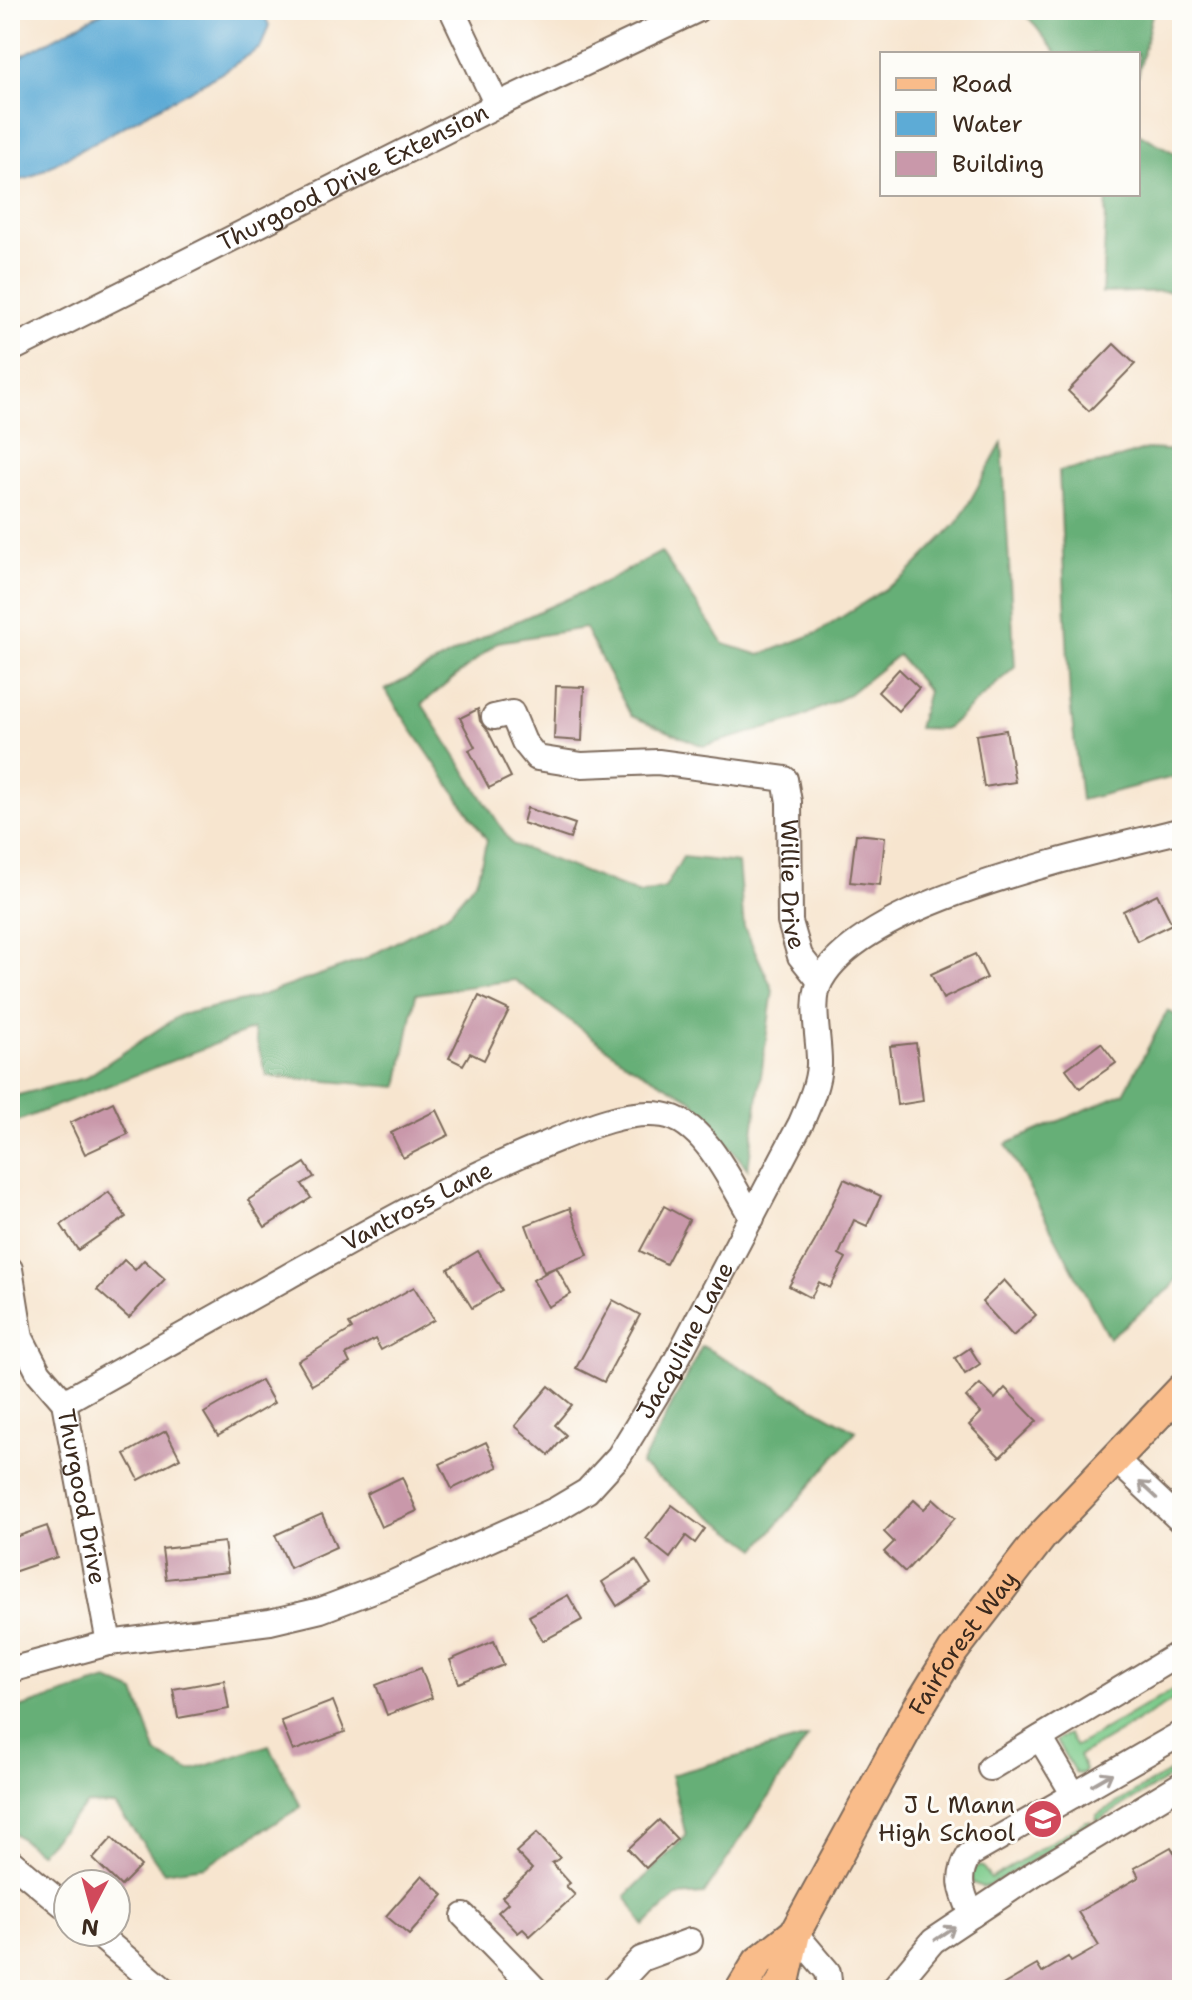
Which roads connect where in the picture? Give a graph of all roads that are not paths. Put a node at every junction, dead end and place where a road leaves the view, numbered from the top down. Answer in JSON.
{"nodes":[{"id":1,"x":452,"y":10,"type":"edge"},
{"id":2,"x":697,"y":10,"type":"edge"},
{"id":3,"x":497,"y":105,"type":"junction"},
{"id":4,"x":10,"y":350,"type":"edge"},
{"id":5,"x":494,"y":717,"type":"dead end"},
{"id":6,"x":1182,"y":830,"type":"edge"},
{"id":7,"x":820,"y":981,"type":"junction"},
{"id":8,"x":752,"y":1218,"type":"junction"},
{"id":9,"x":10,"y":1269,"type":"edge"},
{"id":10,"x":1182,"y":1389,"type":"edge"},
{"id":11,"x":64,"y":1402,"type":"junction"},
{"id":12,"x":1114,"y":1458,"type":"junction"},
{"id":13,"x":1182,"y":1522,"type":"edge"},
{"id":14,"x":109,"y":1643,"type":"junction"},
{"id":15,"x":1182,"y":1652,"type":"edge"},
{"id":16,"x":10,"y":1670,"type":"edge"},
{"id":17,"x":1182,"y":1733,"type":"edge"},
{"id":18,"x":1040,"y":1738,"type":"junction"},
{"id":19,"x":990,"y":1768,"type":"dead end"},
{"id":20,"x":1182,"y":1784,"type":"edge"},
{"id":21,"x":1074,"y":1795,"type":"junction"},
{"id":22,"x":10,"y":1861,"type":"edge"},
{"id":23,"x":52,"y":1896,"type":"edge"},
{"id":24,"x":972,"y":1915,"type":"junction"},
{"id":25,"x":464,"y":1916,"type":"dead end"},
{"id":26,"x":795,"y":1933,"type":"junction"},
{"id":27,"x":690,"y":1941,"type":"dead end"},
{"id":28,"x":114,"y":1948,"type":"edge"},
{"id":29,"x":164,"y":1990,"type":"edge"},
{"id":30,"x":536,"y":1990,"type":"edge"},
{"id":31,"x":612,"y":1990,"type":"edge"},
{"id":32,"x":741,"y":1990,"type":"edge"},
{"id":33,"x":777,"y":1990,"type":"edge"},
{"id":34,"x":830,"y":1990,"type":"edge"},
{"id":35,"x":892,"y":1990,"type":"edge"}],
"edges":[{"from":1,"to":3,"type":"street"},
{"from":2,"to":3,"type":"street","name":"Thurgood Drive Extension"},
{"from":3,"to":4,"type":"street","name":"Thurgood Drive Extension"},
{"from":5,"to":7,"type":"street","name":"Willie Drive"},
{"from":6,"to":7,"type":"street"},
{"from":7,"to":8,"type":"street","name":"Jacquline Lane"},
{"from":8,"to":11,"type":"street","name":"Vantross Lane"},
{"from":8,"to":14,"type":"street","name":"Jacquline Lane"},
{"from":9,"to":11,"type":"street","name":"Thurgood Drive"},
{"from":10,"to":12,"type":"main road","name":"Fairforest Way"},
{"from":11,"to":14,"type":"street","name":"Thurgood Drive"},
{"from":13,"to":12,"type":"street","one_way":true},
{"from":12,"to":26,"type":"main road","name":"Fairforest Way"},
{"from":14,"to":16,"type":"street","name":"Jacquline Lane"},
{"from":15,"to":18,"type":"street"},
{"from":21,"to":17,"type":"street","one_way":true},
{"from":18,"to":19,"type":"street"},
{"from":18,"to":21,"type":"street"},
{"from":20,"to":24,"type":"street"},
{"from":21,"to":24,"type":"street"},
{"from":22,"to":23,"type":"street"},
{"from":35,"to":24,"type":"street","one_way":true},
{"from":25,"to":30,"type":"street"},
{"from":26,"to":32,"type":"main road","name":"Fairforest Way"},
{"from":26,"to":33,"type":"main road","name":"Fairforest Way"},
{"from":26,"to":34,"type":"street"},
{"from":27,"to":31,"type":"street"},
{"from":28,"to":29,"type":"street"}]}
